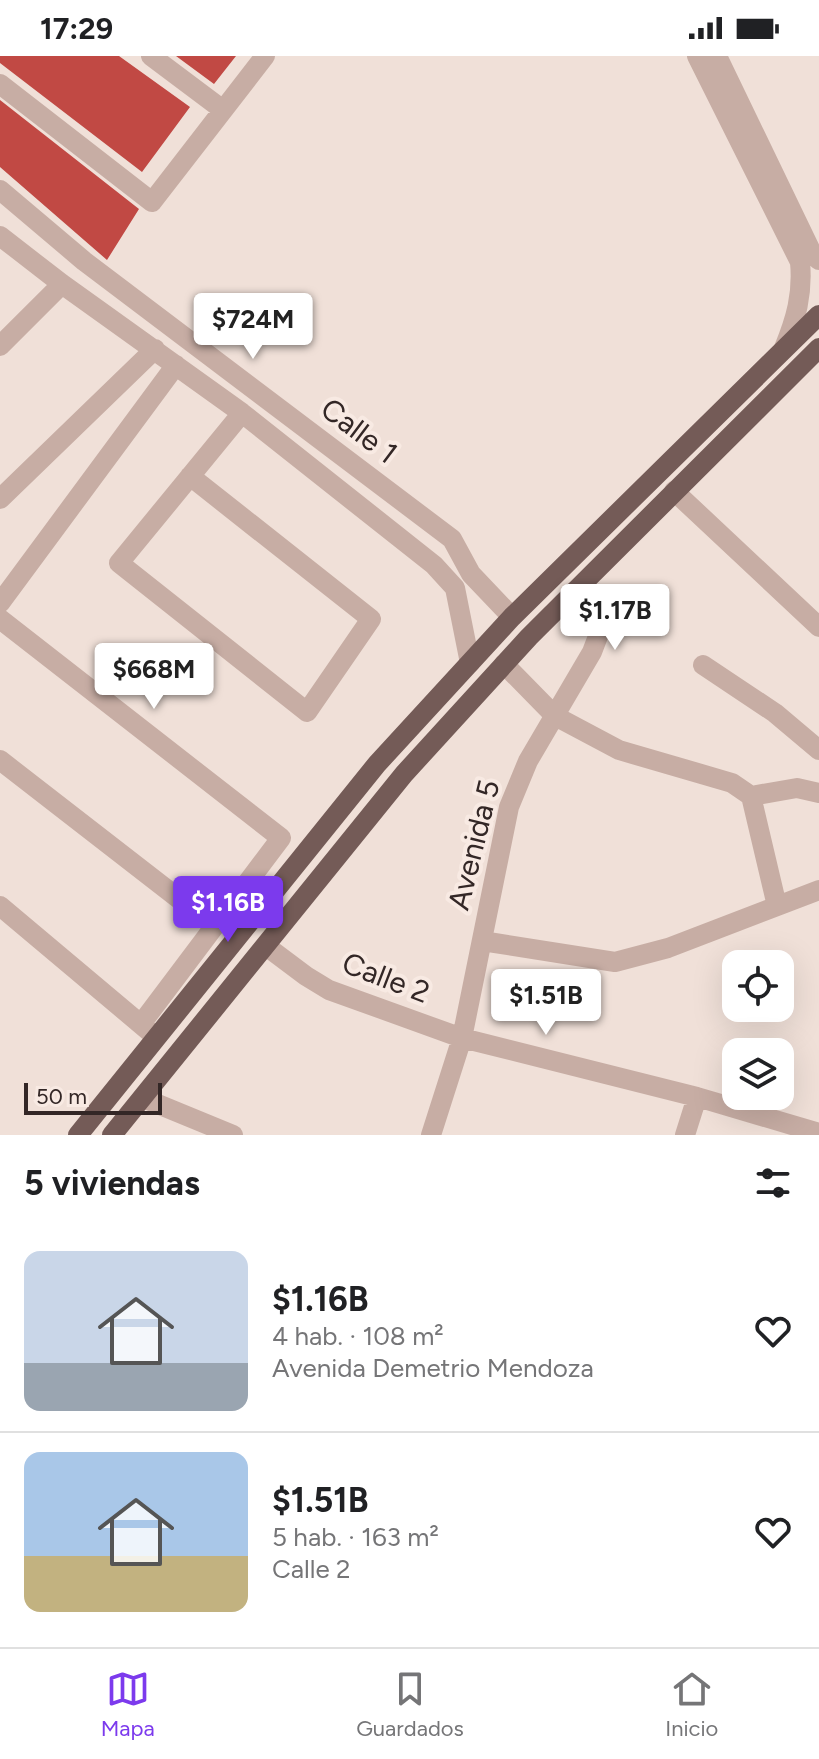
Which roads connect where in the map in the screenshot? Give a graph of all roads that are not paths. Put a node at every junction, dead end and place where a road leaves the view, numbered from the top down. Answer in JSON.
{"nodes":[{"id":1,"x":151,"y":56,"type":"edge"},
{"id":2,"x":265,"y":56,"type":"edge"},
{"id":3,"x":697,"y":56,"type":"edge"},
{"id":4,"x":717,"y":56,"type":"edge"},
{"id":5,"x":0,"y":84,"type":"edge"},
{"id":6,"x":223,"y":110,"type":"junction"},
{"id":7,"x":1,"y":194,"type":"edge"},
{"id":8,"x":0,"y":236,"type":"edge"},
{"id":9,"x":811,"y":259,"type":"edge"},
{"id":10,"x":62,"y":284,"type":"junction"},
{"id":11,"x":819,"y":315,"type":"edge"},
{"id":12,"x":0,"y":346,"type":"edge"},
{"id":13,"x":784,"y":348,"type":"junction"},
{"id":14,"x":155,"y":349,"type":"junction"},
{"id":15,"x":819,"y":349,"type":"edge"},
{"id":16,"x":176,"y":365,"type":"junction"},
{"id":17,"x":242,"y":413,"type":"junction"},
{"id":18,"x":190,"y":476,"type":"junction"},
{"id":19,"x":674,"y":491,"type":"junction"},
{"id":20,"x":0,"y":499,"type":"edge"},
{"id":21,"x":471,"y":574,"type":"junction"},
{"id":22,"x":455,"y":588,"type":"junction"},
{"id":23,"x":575,"y":591,"type":"junction"},
{"id":24,"x":0,"y":603,"type":"edge"},
{"id":25,"x":512,"y":617,"type":"junction"},
{"id":26,"x":0,"y":619,"type":"edge"},
{"id":27,"x":819,"y":627,"type":"edge"},
{"id":28,"x":470,"y":663,"type":"junction"},
{"id":29,"x":504,"y":664,"type":"junction"},
{"id":30,"x":703,"y":665,"type":"dead end"},
{"id":31,"x":555,"y":716,"type":"junction"},
{"id":32,"x":819,"y":750,"type":"edge"},
{"id":33,"x":0,"y":760,"type":"edge"},
{"id":34,"x":818,"y":791,"type":"edge"},
{"id":35,"x":751,"y":796,"type":"junction"},
{"id":36,"x":819,"y":890,"type":"edge"},
{"id":37,"x":0,"y":906,"type":"edge"},
{"id":38,"x":777,"y":906,"type":"junction"},
{"id":39,"x":214,"y":926,"type":"junction"},
{"id":40,"x":482,"y":941,"type":"junction"},
{"id":41,"x":266,"y":946,"type":"junction"},
{"id":42,"x":141,"y":1024,"type":"junction"},
{"id":43,"x":158,"y":1038,"type":"junction"},
{"id":44,"x":462,"y":1038,"type":"junction"},
{"id":45,"x":697,"y":1097,"type":"junction"},
{"id":46,"x":143,"y":1098,"type":"junction"},
{"id":47,"x":186,"y":1126,"type":"edge"},
{"id":48,"x":819,"y":1133,"type":"edge"},
{"id":49,"x":78,"y":1135,"type":"edge"},
{"id":50,"x":112,"y":1135,"type":"edge"},
{"id":51,"x":233,"y":1135,"type":"edge"},
{"id":52,"x":431,"y":1135,"type":"edge"},
{"id":53,"x":685,"y":1135,"type":"edge"}],
"edges":[{"from":1,"to":6,"type":"street"},
{"from":2,"to":6,"type":"street"},
{"from":3,"to":9,"type":"street"},
{"from":4,"to":9,"type":"street"},
{"from":5,"to":6,"type":"street"},
{"from":7,"to":21,"type":"street","name":"Calle 1"},
{"from":8,"to":10,"type":"street","name":"Calle 1"},
{"from":9,"to":13,"type":"street"},
{"from":10,"to":12,"type":"street"},
{"from":10,"to":14,"type":"street","name":"Calle 1"},
{"from":11,"to":13,"type":"main road"},
{"from":13,"to":25,"type":"main road"},
{"from":14,"to":16,"type":"street","name":"Calle 1"},
{"from":14,"to":20,"type":"street"},
{"from":15,"to":19,"type":"main road"},
{"from":16,"to":17,"type":"street","name":"Calle 1"},
{"from":16,"to":24,"type":"street"},
{"from":17,"to":18,"type":"street"},
{"from":17,"to":22,"type":"street","name":"Calle 1"},
{"from":18,"to":18,"type":"street"},
{"from":19,"to":23,"type":"main road"},
{"from":19,"to":27,"type":"street"},
{"from":21,"to":22,"type":"street"},
{"from":21,"to":25,"type":"street","name":"Calle 1"},
{"from":22,"to":28,"type":"street"},
{"from":23,"to":29,"type":"main road"},
{"from":23,"to":31,"type":"street","name":"Avenida 5"},
{"from":25,"to":28,"type":"main road"},
{"from":26,"to":39,"type":"street"},
{"from":28,"to":43,"type":"main road"},
{"from":29,"to":31,"type":"street"},
{"from":29,"to":41,"type":"main road"},
{"from":30,"to":32,"type":"street"},
{"from":31,"to":35,"type":"street"},
{"from":31,"to":40,"type":"street","name":"Avenida 5"},
{"from":33,"to":39,"type":"street"},
{"from":34,"to":35,"type":"street"},
{"from":35,"to":38,"type":"street"},
{"from":36,"to":38,"type":"street"},
{"from":37,"to":42,"type":"street"},
{"from":38,"to":40,"type":"street"},
{"from":39,"to":42,"type":"street"},
{"from":40,"to":44,"type":"street","name":"Avenida 5"},
{"from":41,"to":44,"type":"street","name":"Calle 2"},
{"from":41,"to":46,"type":"main road"},
{"from":42,"to":43,"type":"street"},
{"from":43,"to":49,"type":"main road"},
{"from":44,"to":45,"type":"street","name":"Calle 2"},
{"from":44,"to":52,"type":"street","name":"Avenida 5"},
{"from":45,"to":48,"type":"street","name":"Calle 2"},
{"from":45,"to":53,"type":"street"},
{"from":46,"to":47,"type":"street"},
{"from":46,"to":50,"type":"main road"},
{"from":47,"to":51,"type":"street"}]}
